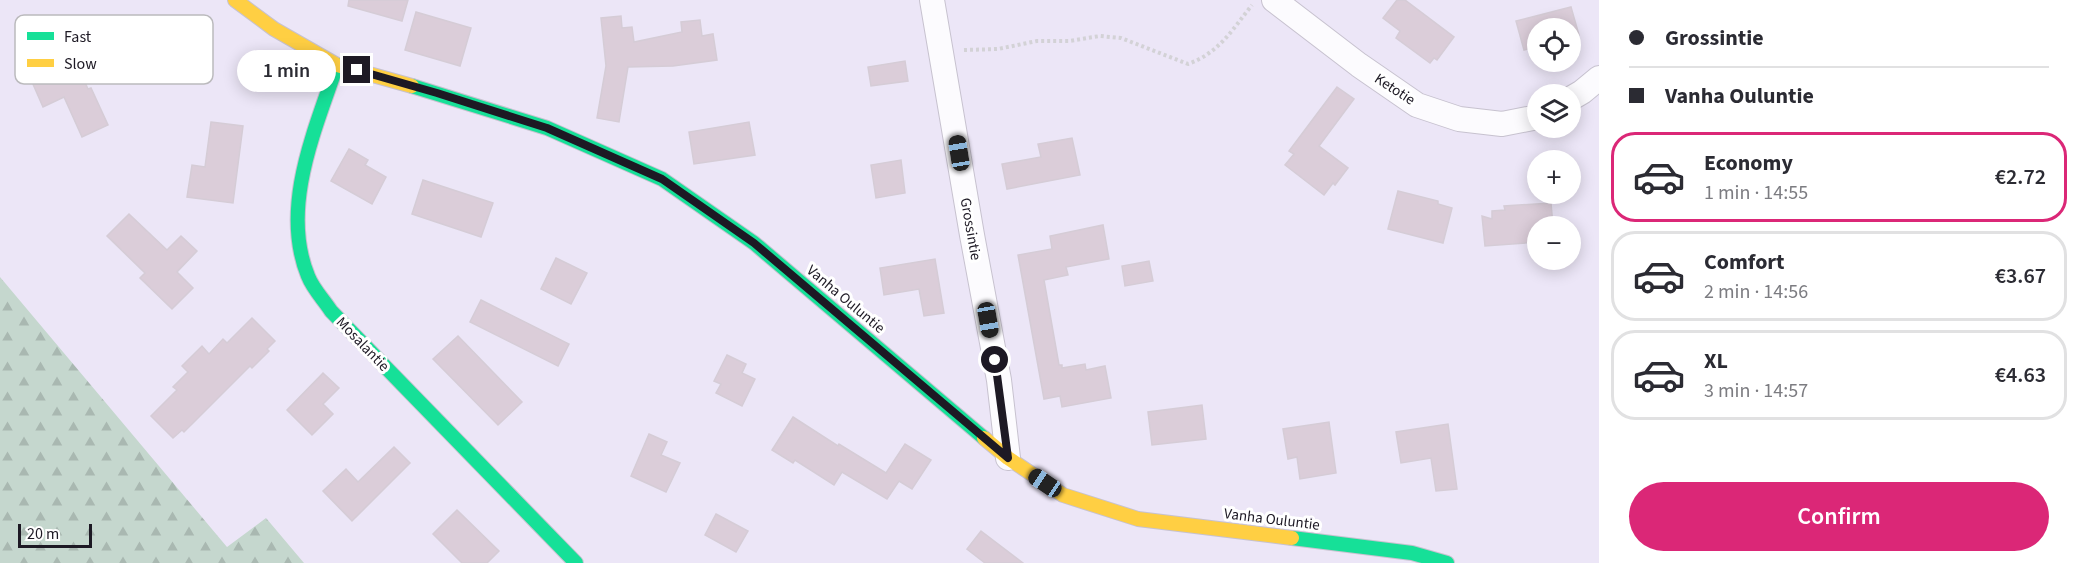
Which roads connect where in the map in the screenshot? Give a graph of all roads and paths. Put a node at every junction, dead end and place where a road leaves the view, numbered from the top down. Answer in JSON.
{"nodes":[{"id":1,"x":235,"y":0,"type":"edge"},
{"id":2,"x":932,"y":0,"type":"edge"},
{"id":3,"x":1256,"y":0,"type":"edge"},
{"id":4,"x":1274,"y":0,"type":"edge"},
{"id":5,"x":941,"y":50,"type":"junction"},
{"id":6,"x":337,"y":65,"type":"junction"},
{"id":7,"x":1599,"y":78,"type":"edge"},
{"id":8,"x":1581,"y":93,"type":"edge"},
{"id":9,"x":1527,"y":119,"type":"edge"},
{"id":10,"x":1008,"y":458,"type":"junction"},
{"id":11,"x":1361,"y":555,"type":"edge"},
{"id":12,"x":576,"y":563,"type":"edge"},
{"id":13,"x":1447,"y":563,"type":"edge"}],
"edges":[{"from":1,"to":6,"type":"street","name":"Vanha Ouluntie"},
{"from":2,"to":5,"type":"street","name":"Grossintie"},
{"from":3,"to":5,"type":"path"},
{"from":4,"to":9,"type":"street","name":"Ketotie"},
{"from":5,"to":10,"type":"street","name":"Grossintie"},
{"from":6,"to":10,"type":"street","name":"Vanha Ouluntie"},
{"from":6,"to":12,"type":"street","name":"Mosalantie"},
{"from":7,"to":8,"type":"street"},
{"from":10,"to":11,"type":"street","name":"Vanha Ouluntie"},
{"from":11,"to":13,"type":"street","name":"Vanha Ouluntie"}]}
